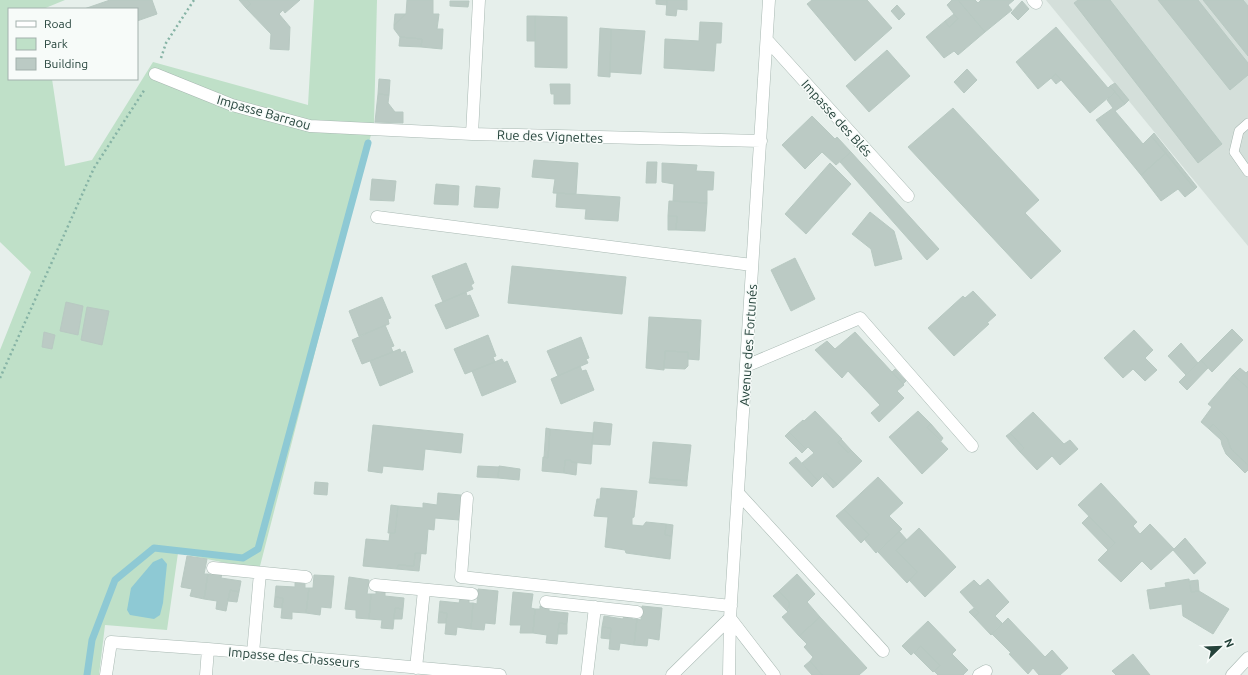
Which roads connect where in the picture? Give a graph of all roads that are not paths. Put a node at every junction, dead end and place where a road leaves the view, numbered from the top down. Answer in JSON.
{"nodes":[{"id":1,"x":479,"y":0,"type":"edge"},
{"id":2,"x":769,"y":0,"type":"edge"},
{"id":3,"x":767,"y":40,"type":"junction"},
{"id":4,"x":155,"y":74,"type":"road end"},
{"id":5,"x":1248,"y":123,"type":"edge"},
{"id":6,"x":472,"y":134,"type":"junction"},
{"id":7,"x":761,"y":141,"type":"junction"},
{"id":8,"x":1248,"y":172,"type":"edge"},
{"id":9,"x":908,"y":196,"type":"dead end"},
{"id":10,"x":377,"y":217,"type":"dead end"},
{"id":11,"x":752,"y":265,"type":"junction"},
{"id":12,"x":746,"y":366,"type":"junction"},
{"id":13,"x":972,"y":446,"type":"dead end"},
{"id":14,"x":738,"y":493,"type":"junction"},
{"id":15,"x":467,"y":498,"type":"dead end"},
{"id":16,"x":213,"y":568,"type":"dead end"},
{"id":17,"x":260,"y":572,"type":"junction"},
{"id":18,"x":306,"y":578,"type":"dead end"},
{"id":19,"x":375,"y":585,"type":"dead end"},
{"id":20,"x":424,"y":590,"type":"junction"},
{"id":21,"x":472,"y":594,"type":"dead end"},
{"id":22,"x":546,"y":602,"type":"dead end"},
{"id":23,"x":731,"y":606,"type":"junction"},
{"id":24,"x":595,"y":607,"type":"junction"},
{"id":25,"x":637,"y":612,"type":"dead end"},
{"id":26,"x":730,"y":618,"type":"junction"},
{"id":27,"x":208,"y":649,"type":"junction"},
{"id":28,"x":882,"y":651,"type":"dead end"},
{"id":29,"x":252,"y":653,"type":"junction"},
{"id":30,"x":1248,"y":658,"type":"edge"},
{"id":31,"x":416,"y":668,"type":"junction"},
{"id":32,"x":106,"y":675,"type":"edge"},
{"id":33,"x":206,"y":675,"type":"edge"},
{"id":34,"x":500,"y":675,"type":"edge"},
{"id":35,"x":587,"y":675,"type":"edge"},
{"id":36,"x":672,"y":675,"type":"edge"},
{"id":37,"x":729,"y":675,"type":"edge"},
{"id":38,"x":774,"y":675,"type":"edge"},
{"id":39,"x":1232,"y":675,"type":"edge"}],
"edges":[{"from":1,"to":6,"type":"street"},
{"from":2,"to":3,"type":"street","name":"Avenue des Fortunés"},
{"from":3,"to":7,"type":"street","name":"Avenue des Fortunés"},
{"from":3,"to":9,"type":"street","name":"Impasse des Blés"},
{"from":4,"to":6,"type":"street","name":"Impasse Barraou"},
{"from":5,"to":8,"type":"lane"},
{"from":6,"to":7,"type":"street","name":"Rue des Vignettes"},
{"from":7,"to":11,"type":"street","name":"Avenue des Fortunés"},
{"from":10,"to":11,"type":"street"},
{"from":11,"to":12,"type":"street","name":"Avenue des Fortunés"},
{"from":12,"to":13,"type":"street"},
{"from":12,"to":14,"type":"street","name":"Avenue des Fortunés"},
{"from":14,"to":23,"type":"street","name":"Avenue des Fortunés"},
{"from":14,"to":28,"type":"street"},
{"from":15,"to":23,"type":"street"},
{"from":16,"to":17,"type":"street"},
{"from":17,"to":18,"type":"street"},
{"from":17,"to":29,"type":"street"},
{"from":19,"to":20,"type":"street"},
{"from":20,"to":21,"type":"street"},
{"from":20,"to":31,"type":"street"},
{"from":22,"to":24,"type":"street"},
{"from":23,"to":26,"type":"street","name":"Avenue des Fortunés"},
{"from":24,"to":25,"type":"street"},
{"from":24,"to":35,"type":"street"},
{"from":26,"to":36,"type":"street"},
{"from":26,"to":37,"type":"street","name":"Avenue des Fortunés"},
{"from":26,"to":38,"type":"street"},
{"from":27,"to":29,"type":"street","name":"Impasse des Chasseurs"},
{"from":27,"to":32,"type":"street","name":"Impasse des Chasseurs"},
{"from":27,"to":33,"type":"street"},
{"from":29,"to":31,"type":"street","name":"Impasse des Chasseurs"},
{"from":30,"to":39,"type":"street"},
{"from":31,"to":34,"type":"street","name":"Impasse des Chasseurs"}]}
